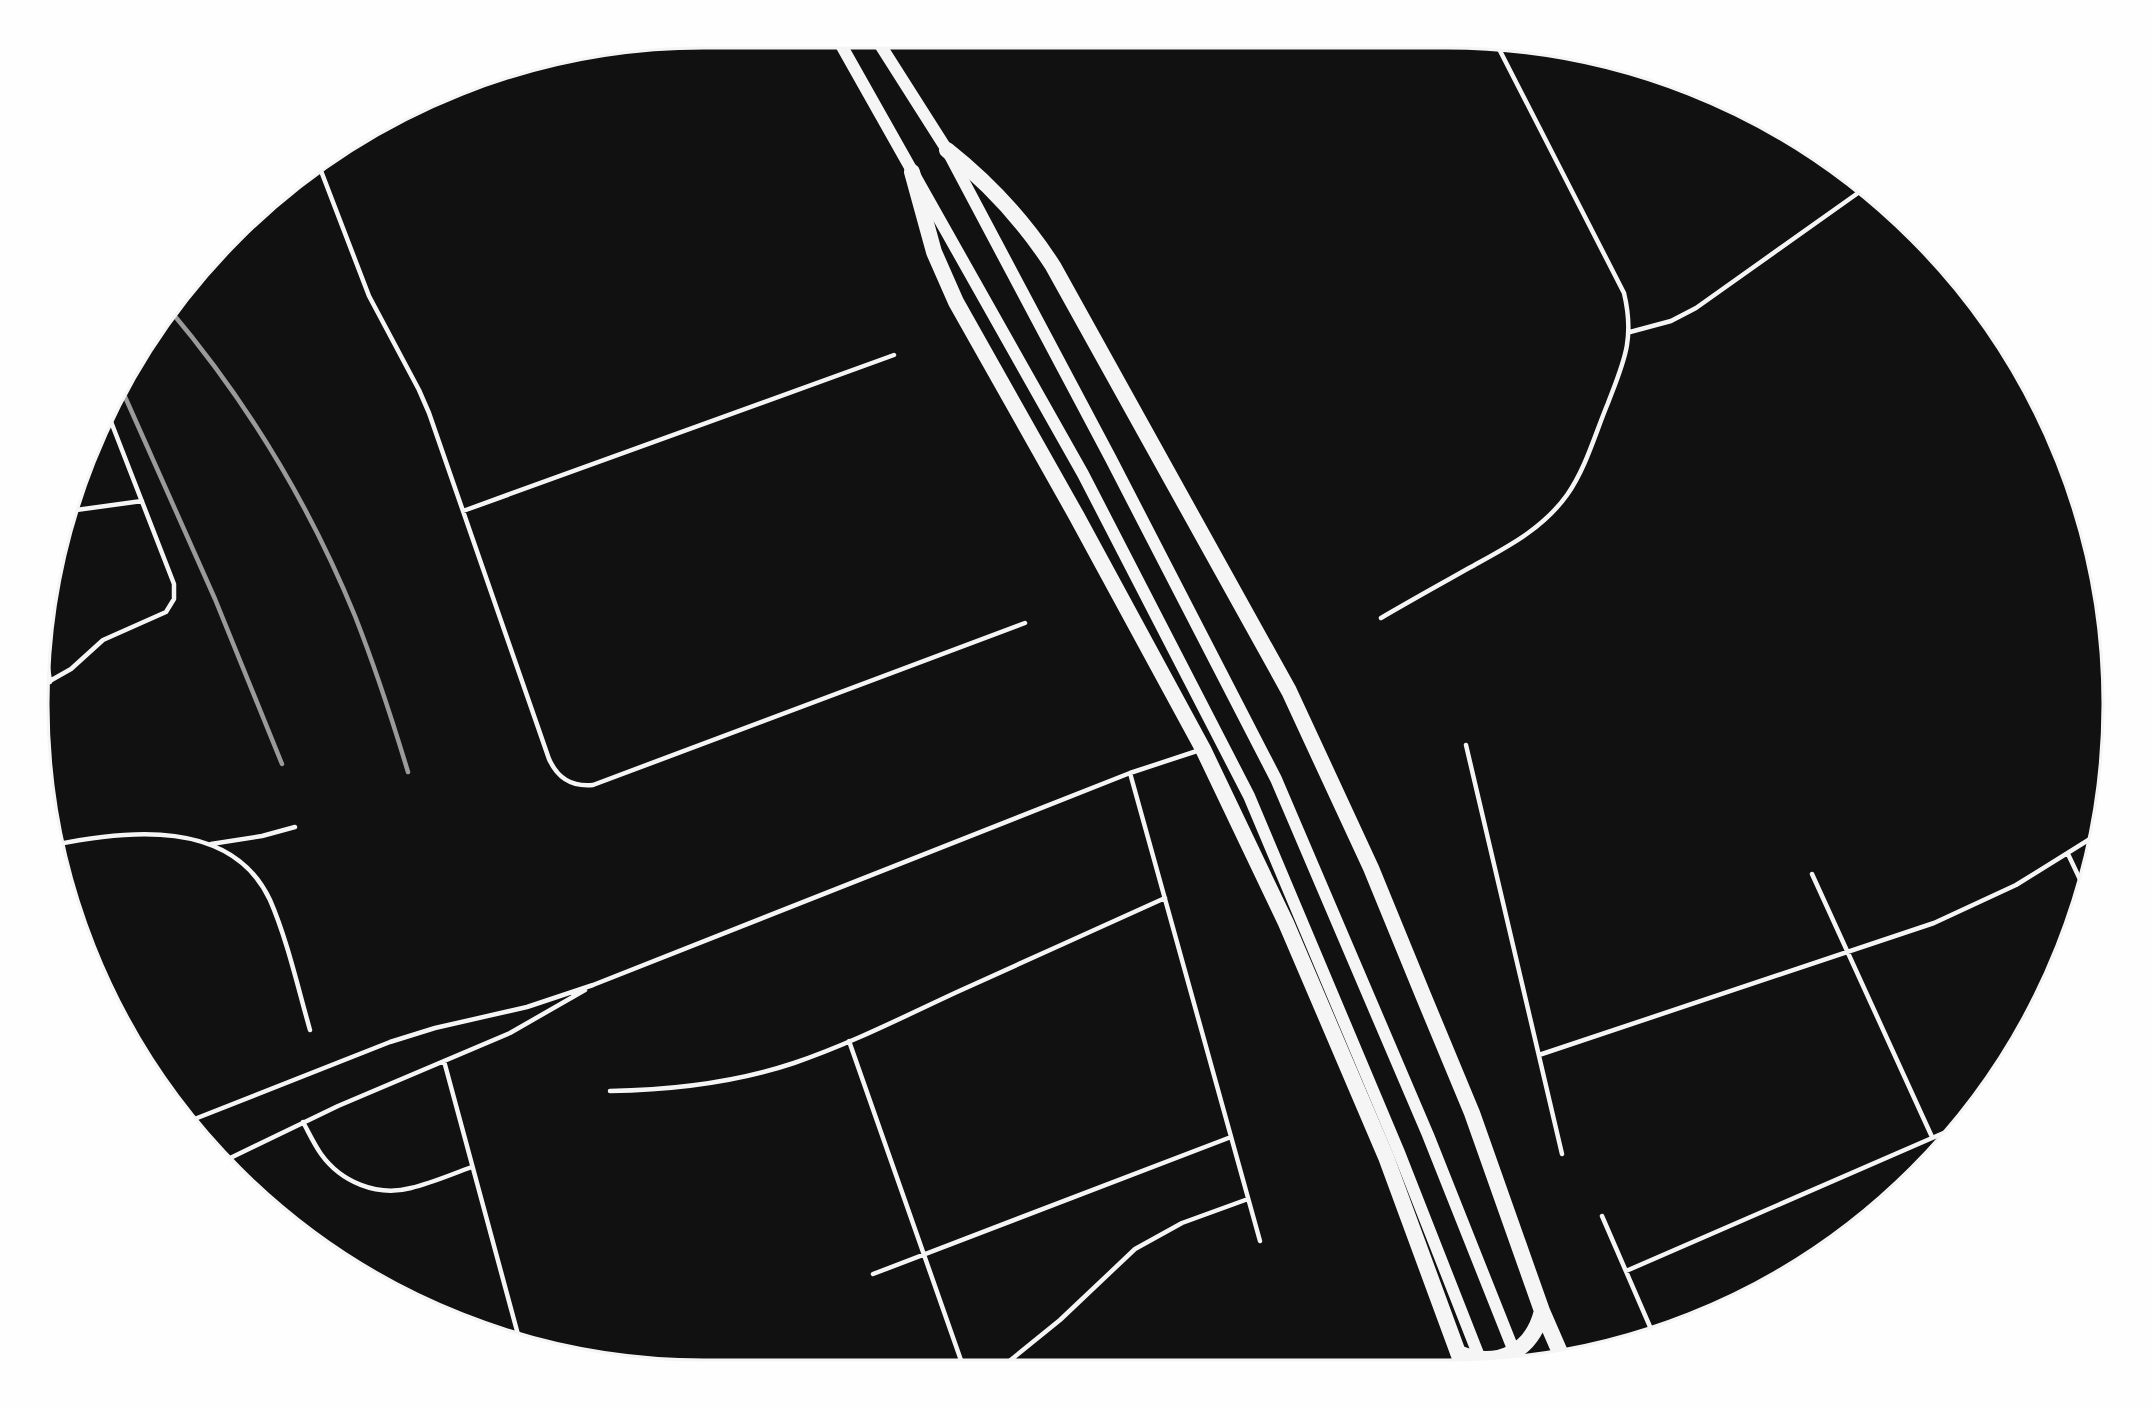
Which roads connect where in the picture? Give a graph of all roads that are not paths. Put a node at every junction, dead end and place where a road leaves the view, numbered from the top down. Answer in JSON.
{"nodes":[{"id":1,"x":843,"y":48,"type":"edge"},
{"id":2,"x":882,"y":48,"type":"edge"},
{"id":3,"x":1500,"y":50,"type":"edge"},
{"id":4,"x":948,"y":150,"type":"junction"},
{"id":5,"x":322,"y":172,"type":"edge"},
{"id":6,"x":912,"y":172,"type":"junction"},
{"id":7,"x":1858,"y":193,"type":"edge"},
{"id":8,"x":1630,"y":332,"type":"junction"},
{"id":9,"x":894,"y":355,"type":"dead end"},
{"id":10,"x":112,"y":423,"type":"edge"},
{"id":11,"x":142,"y":501,"type":"junction"},
{"id":12,"x":78,"y":510,"type":"edge"},
{"id":13,"x":463,"y":511,"type":"junction"},
{"id":14,"x":1381,"y":618,"type":"dead end"},
{"id":15,"x":1025,"y":623,"type":"dead end"},
{"id":16,"x":49,"y":673,"type":"edge"},
{"id":17,"x":50,"y":682,"type":"joint"},
{"id":18,"x":1466,"y":745,"type":"dead end"},
{"id":19,"x":1203,"y":749,"type":"junction"},
{"id":20,"x":1130,"y":772,"type":"junction"},
{"id":21,"x":295,"y":827,"type":"dead end"},
{"id":22,"x":2088,"y":841,"type":"edge"},
{"id":23,"x":63,"y":844,"type":"edge"},
{"id":24,"x":211,"y":844,"type":"junction"},
{"id":25,"x":2068,"y":854,"type":"junction"},
{"id":26,"x":1812,"y":874,"type":"dead end"},
{"id":27,"x":2080,"y":879,"type":"edge"},
{"id":28,"x":1165,"y":898,"type":"junction"},
{"id":29,"x":1848,"y":951,"type":"junction"},
{"id":30,"x":593,"y":985,"type":"junction"},
{"id":31,"x":310,"y":1030,"type":"dead end"},
{"id":32,"x":849,"y":1041,"type":"junction"},
{"id":33,"x":1539,"y":1055,"type":"junction"},
{"id":34,"x":444,"y":1061,"type":"junction"},
{"id":35,"x":610,"y":1091,"type":"dead end"},
{"id":36,"x":196,"y":1118,"type":"edge"},
{"id":37,"x":303,"y":1122,"type":"junction"},
{"id":38,"x":1944,"y":1132,"type":"edge"},
{"id":39,"x":1231,"y":1137,"type":"junction"},
{"id":40,"x":1932,"y":1137,"type":"junction"},
{"id":41,"x":1562,"y":1154,"type":"dead end"},
{"id":42,"x":230,"y":1158,"type":"edge"},
{"id":43,"x":472,"y":1167,"type":"junction"},
{"id":44,"x":1248,"y":1199,"type":"junction"},
{"id":45,"x":1602,"y":1216,"type":"dead end"},
{"id":46,"x":1260,"y":1242,"type":"dead end"},
{"id":47,"x":924,"y":1254,"type":"junction"},
{"id":48,"x":1626,"y":1271,"type":"junction"},
{"id":49,"x":873,"y":1274,"type":"dead end"},
{"id":50,"x":1542,"y":1311,"type":"junction"},
{"id":51,"x":1650,"y":1327,"type":"edge"},
{"id":52,"x":517,"y":1333,"type":"edge"},
{"id":53,"x":1559,"y":1350,"type":"edge"},
{"id":54,"x":1516,"y":1356,"type":"edge"},
{"id":55,"x":1480,"y":1359,"type":"edge"},
{"id":56,"x":1487,"y":1359,"type":"edge"},
{"id":57,"x":961,"y":1360,"type":"edge"},
{"id":58,"x":1011,"y":1360,"type":"edge"},
{"id":59,"x":1461,"y":1360,"type":"edge"}],
"edges":[{"from":1,"to":6,"type":"main road"},
{"from":2,"to":4,"type":"main road"},
{"from":3,"to":8,"type":"lane"},
{"from":4,"to":50,"type":"highway"},
{"from":4,"to":54,"type":"main road"},
{"from":5,"to":13,"type":"lane"},
{"from":6,"to":19,"type":"highway"},
{"from":6,"to":55,"type":"main road"},
{"from":7,"to":8,"type":"lane"},
{"from":8,"to":14,"type":"lane"},
{"from":9,"to":13,"type":"lane"},
{"from":10,"to":11,"type":"lane"},
{"from":11,"to":12,"type":"lane"},
{"from":11,"to":17,"type":"lane"},
{"from":13,"to":15,"type":"lane"},
{"from":16,"to":17,"type":"lane"},
{"from":18,"to":33,"type":"lane"},
{"from":19,"to":20,"type":"lane"},
{"from":19,"to":59,"type":"highway"},
{"from":20,"to":28,"type":"lane"},
{"from":20,"to":30,"type":"lane"},
{"from":21,"to":24,"type":"lane"},
{"from":22,"to":25,"type":"lane"},
{"from":23,"to":24,"type":"lane"},
{"from":24,"to":31,"type":"lane"},
{"from":25,"to":27,"type":"lane"},
{"from":25,"to":29,"type":"lane"},
{"from":26,"to":29,"type":"lane"},
{"from":28,"to":32,"type":"lane"},
{"from":28,"to":39,"type":"lane"},
{"from":29,"to":33,"type":"lane"},
{"from":29,"to":40,"type":"lane"},
{"from":30,"to":34,"type":"lane"},
{"from":30,"to":36,"type":"lane"},
{"from":32,"to":35,"type":"lane"},
{"from":32,"to":47,"type":"lane"},
{"from":33,"to":41,"type":"lane"},
{"from":34,"to":37,"type":"lane"},
{"from":34,"to":43,"type":"lane"},
{"from":37,"to":42,"type":"lane"},
{"from":37,"to":43,"type":"lane"},
{"from":38,"to":40,"type":"lane"},
{"from":39,"to":44,"type":"lane"},
{"from":39,"to":47,"type":"lane"},
{"from":40,"to":48,"type":"lane"},
{"from":43,"to":52,"type":"lane"},
{"from":44,"to":46,"type":"lane"},
{"from":44,"to":58,"type":"lane"},
{"from":45,"to":48,"type":"lane"},
{"from":47,"to":49,"type":"lane"},
{"from":47,"to":57,"type":"lane"},
{"from":48,"to":51,"type":"lane"},
{"from":50,"to":53,"type":"highway"},
{"from":50,"to":56,"type":"highway"}]}
